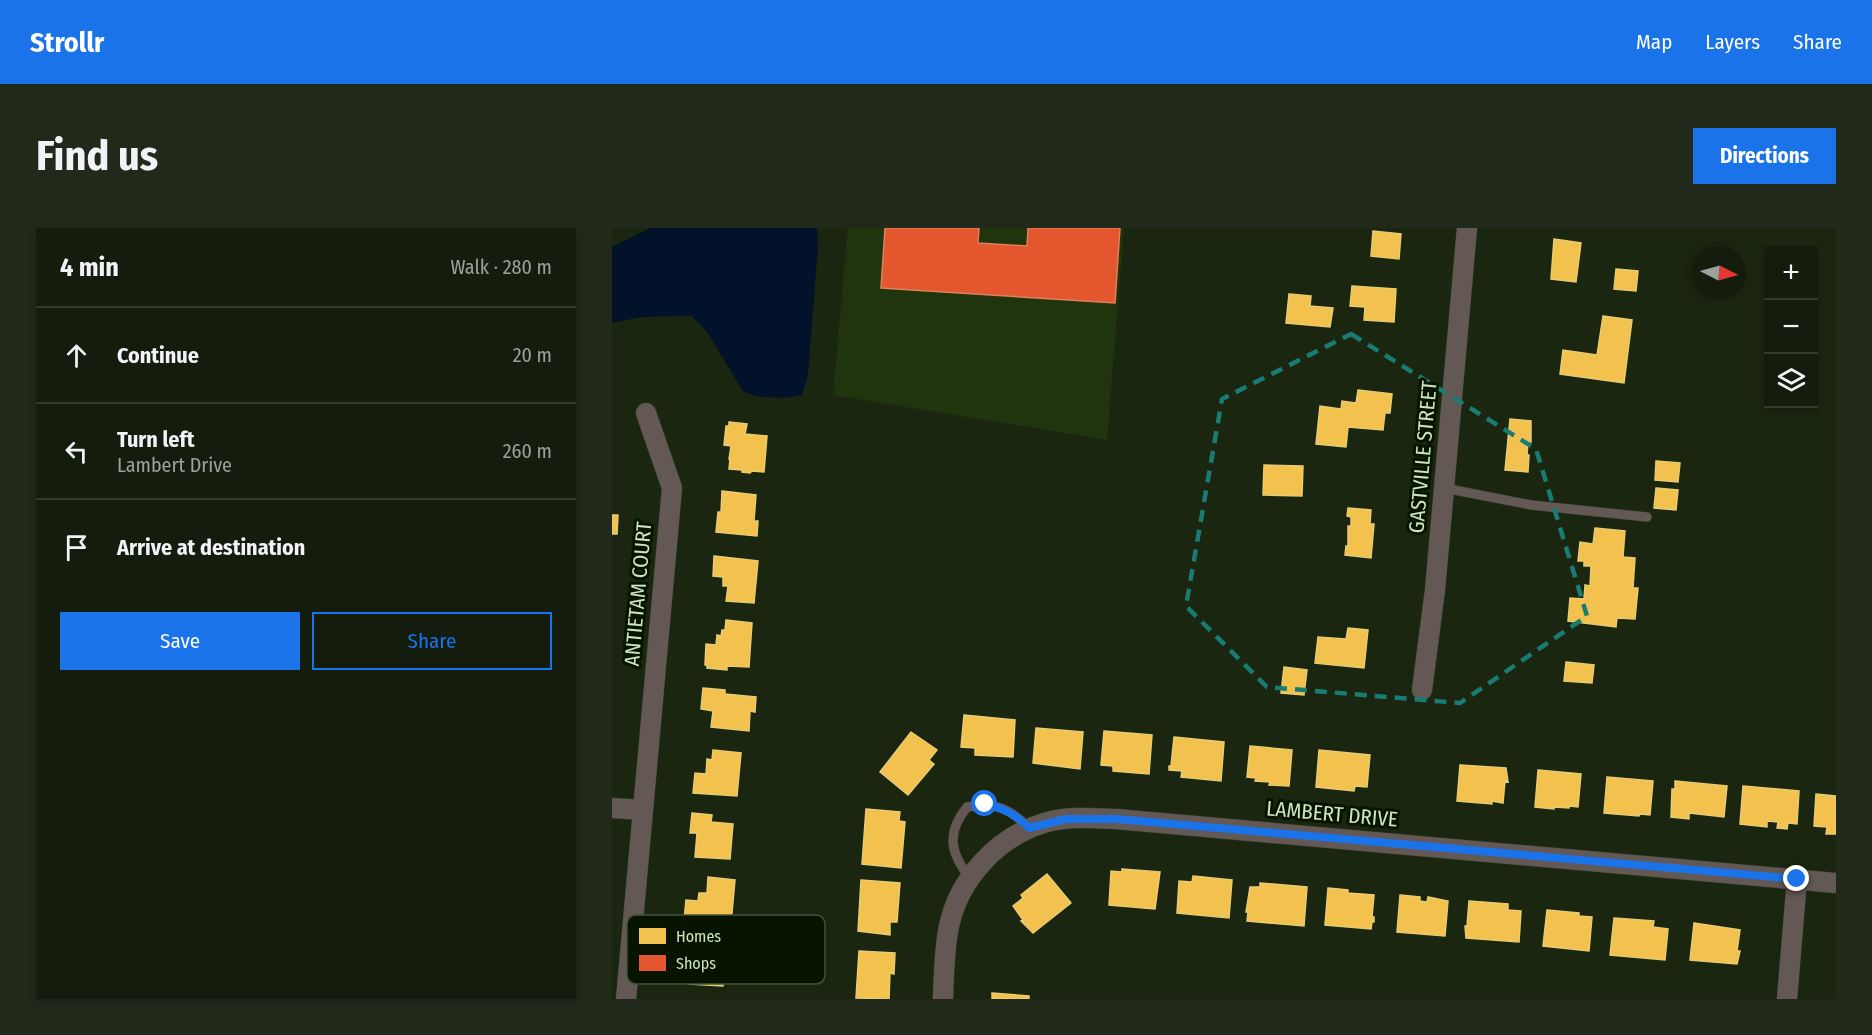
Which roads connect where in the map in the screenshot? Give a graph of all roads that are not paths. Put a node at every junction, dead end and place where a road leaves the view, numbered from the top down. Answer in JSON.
{"nodes":[{"id":1,"x":1467,"y":228,"type":"edge"},
{"id":2,"x":646,"y":413,"type":"dead end"},
{"id":3,"x":1444,"y":488,"type":"junction"},
{"id":4,"x":1647,"y":517,"type":"dead end"},
{"id":5,"x":1422,"y":690,"type":"dead end"},
{"id":6,"x":612,"y":808,"type":"edge"},
{"id":7,"x":643,"y":810,"type":"junction"},
{"id":8,"x":1029,"y":828,"type":"junction"},
{"id":9,"x":970,"y":878,"type":"junction"},
{"id":10,"x":1797,"y":879,"type":"junction"},
{"id":11,"x":1836,"y":883,"type":"edge"},
{"id":12,"x":634,"y":915,"type":"edge"},
{"id":13,"x":627,"y":984,"type":"edge"},
{"id":14,"x":626,"y":999,"type":"edge"},
{"id":15,"x":943,"y":999,"type":"edge"},
{"id":16,"x":1787,"y":999,"type":"edge"}],
"edges":[{"from":1,"to":3,"type":"street","name":"GASTVILLE STREET"},
{"from":2,"to":7,"type":"street","name":"ANTIETAM COURT"},
{"from":3,"to":4,"type":"lane"},
{"from":3,"to":5,"type":"street","name":"GASTVILLE STREET"},
{"from":6,"to":7,"type":"street"},
{"from":7,"to":12,"type":"street","name":"ANTIETAM COURT"},
{"from":8,"to":9,"type":"street","name":"LAMBERT DRIVE"},
{"from":8,"to":9,"type":"lane"},
{"from":8,"to":10,"type":"street","name":"LAMBERT DRIVE"},
{"from":9,"to":15,"type":"street","name":"LAMBERT DRIVE"},
{"from":10,"to":11,"type":"street","name":"LAMBERT DRIVE"},
{"from":10,"to":16,"type":"street"},
{"from":13,"to":14,"type":"street","name":"ANTIETAM COURT"}]}
